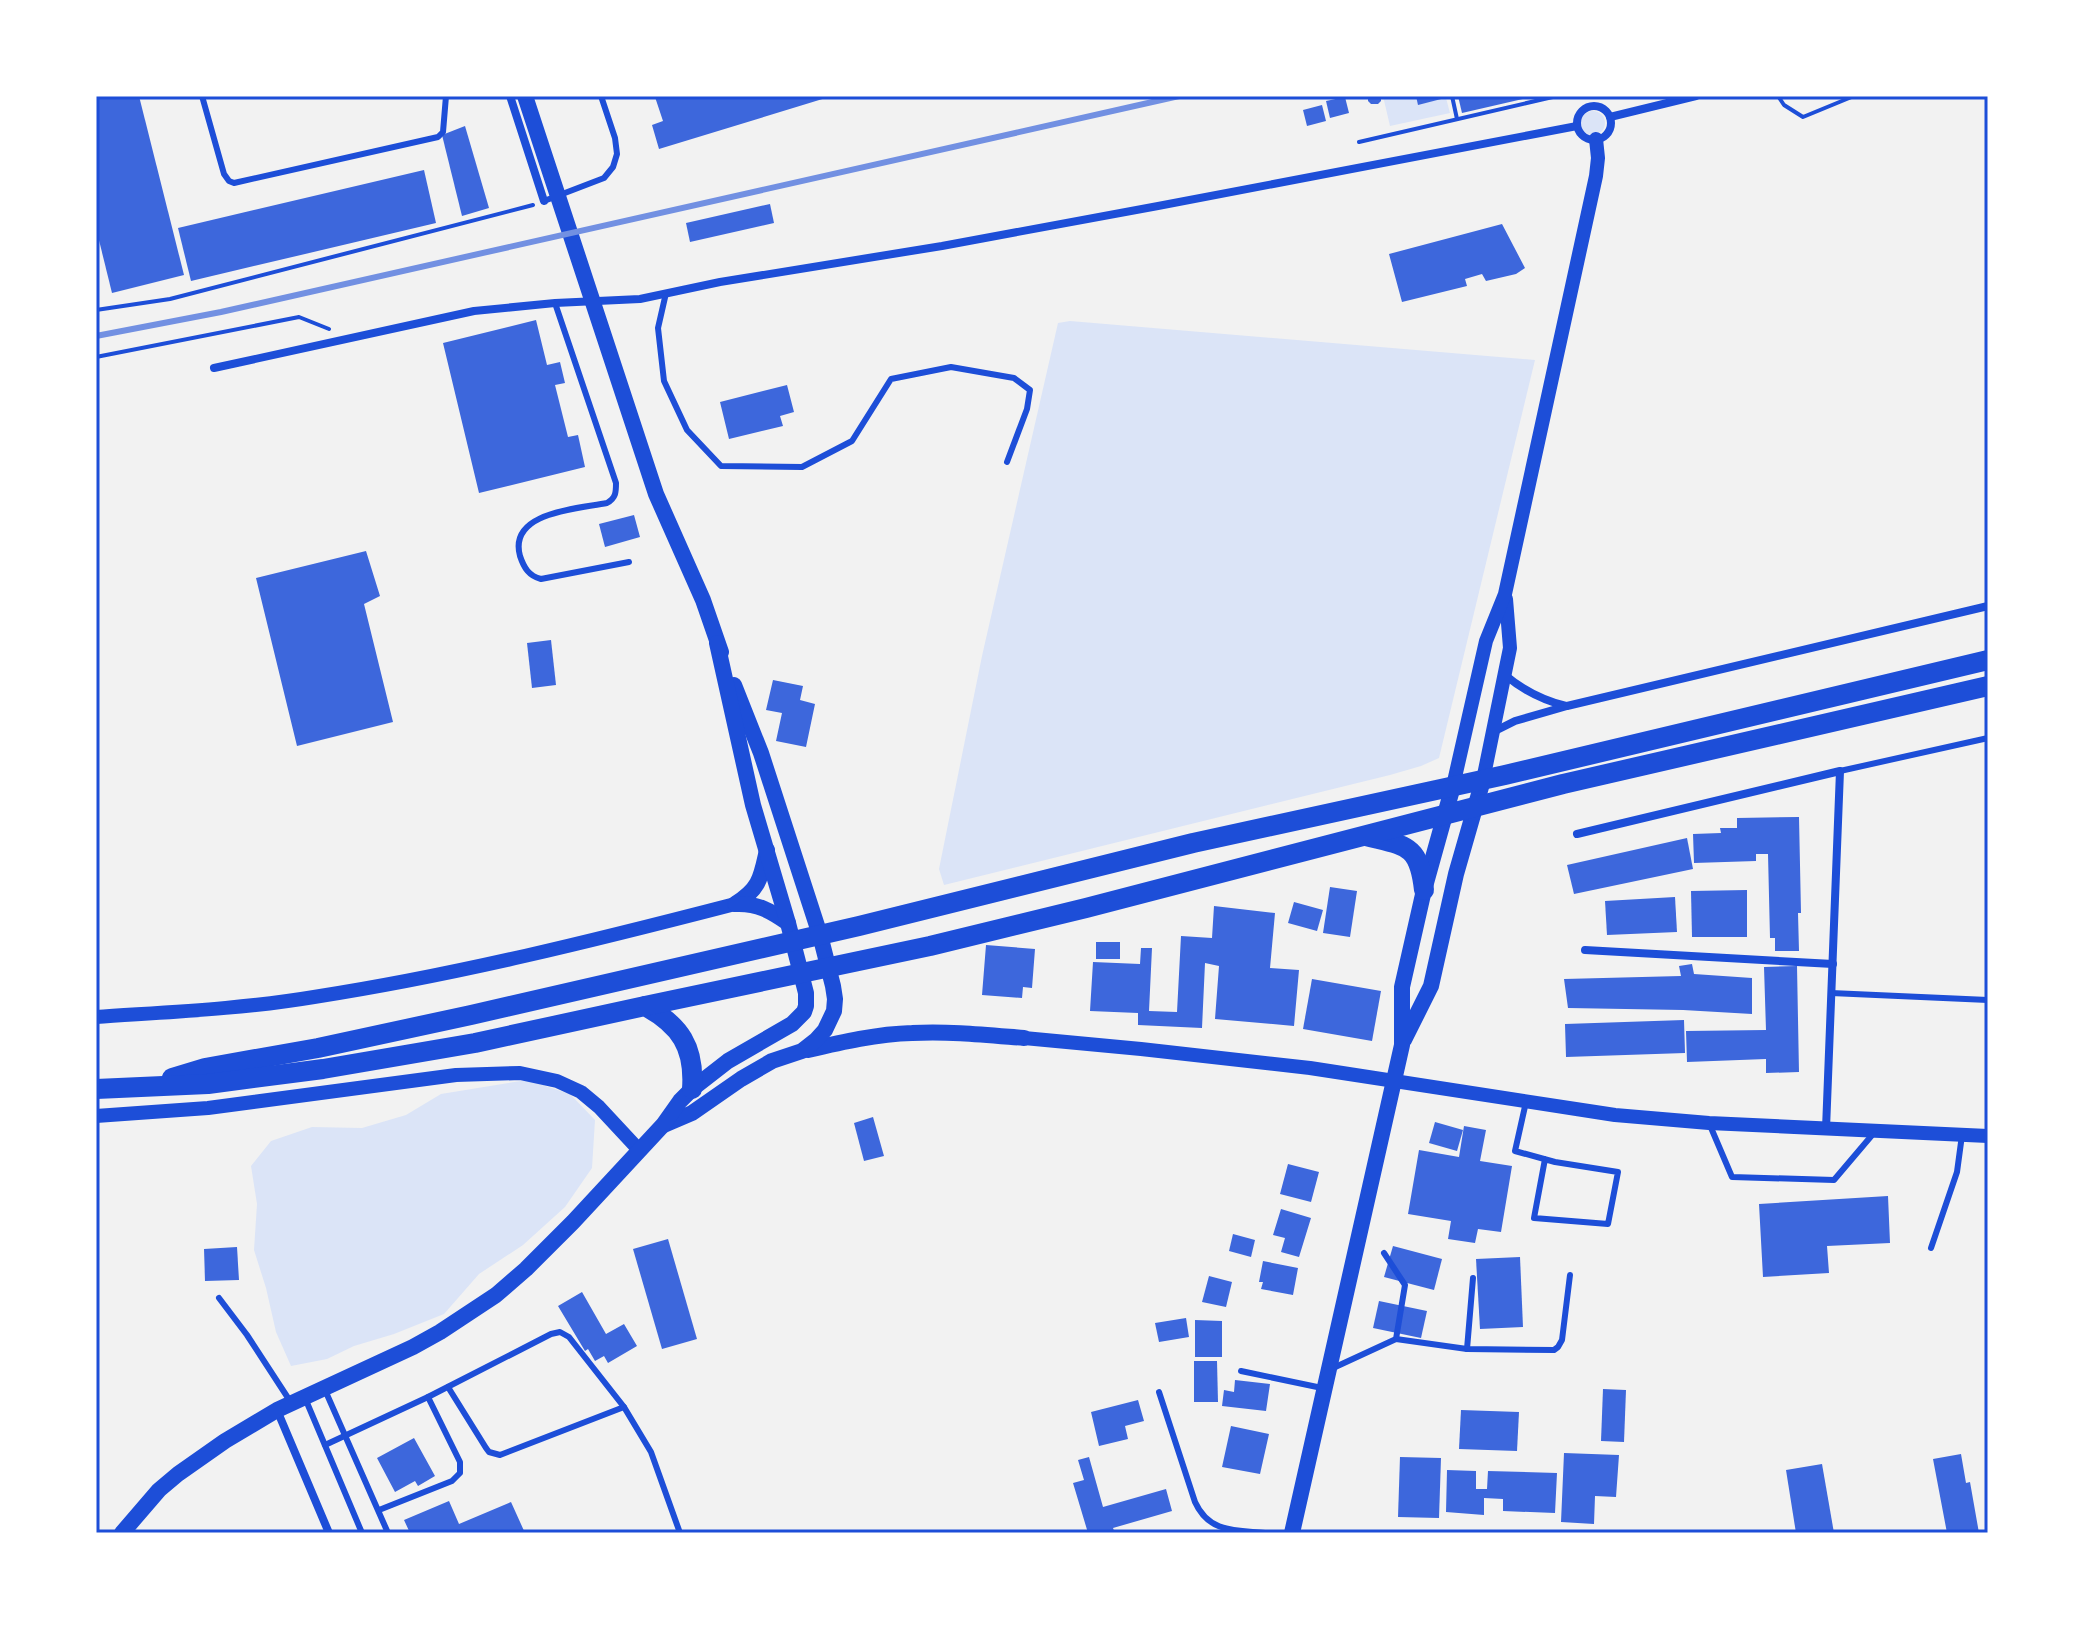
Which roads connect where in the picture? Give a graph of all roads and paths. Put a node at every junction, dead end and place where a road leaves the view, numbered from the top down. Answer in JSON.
{"nodes":[{"id":1,"x":202,"y":96,"type":"edge"},
{"id":2,"x":446,"y":96,"type":"edge"},
{"id":3,"x":510,"y":96,"type":"edge"},
{"id":4,"x":525,"y":96,"type":"edge"},
{"id":5,"x":601,"y":96,"type":"edge"},
{"id":6,"x":1452,"y":96,"type":"edge"},
{"id":7,"x":1557,"y":96,"type":"edge"},
{"id":8,"x":1696,"y":96,"type":"edge"},
{"id":9,"x":1778,"y":96,"type":"edge"},
{"id":10,"x":1854,"y":96,"type":"edge"},
{"id":11,"x":1610,"y":117,"type":"junction"},
{"id":12,"x":1457,"y":119,"type":"junction"},
{"id":13,"x":1577,"y":126,"type":"junction"},
{"id":14,"x":1596,"y":139,"type":"junction"},
{"id":15,"x":1359,"y":142,"type":"dead end"},
{"id":16,"x":544,"y":201,"type":"junction"},
{"id":17,"x":666,"y":293,"type":"junction"},
{"id":18,"x":555,"y":303,"type":"junction"},
{"id":19,"x":96,"y":310,"type":"edge"},
{"id":20,"x":354,"y":338,"type":"junction"},
{"id":21,"x":96,"y":357,"type":"edge"},
{"id":22,"x":214,"y":368,"type":"dead end"},
{"id":23,"x":1007,"y":462,"type":"dead end"},
{"id":24,"x":629,"y":562,"type":"dead end"},
{"id":25,"x":1505,"y":594,"type":"junction"},
{"id":26,"x":1988,"y":606,"type":"edge"},
{"id":27,"x":717,"y":643,"type":"junction"},
{"id":28,"x":1988,"y":660,"type":"edge"},
{"id":29,"x":1504,"y":674,"type":"junction"},
{"id":30,"x":1988,"y":686,"type":"edge"},
{"id":31,"x":1567,"y":706,"type":"junction"},
{"id":32,"x":1492,"y":732,"type":"junction"},
{"id":33,"x":1988,"y":738,"type":"edge"},
{"id":34,"x":1840,"y":771,"type":"junction"},
{"id":35,"x":1483,"y":780,"type":"junction"},
{"id":36,"x":1453,"y":786,"type":"junction"},
{"id":37,"x":1475,"y":806,"type":"junction"},
{"id":38,"x":1445,"y":814,"type":"junction"},
{"id":39,"x":1577,"y":834,"type":"dead end"},
{"id":40,"x":1362,"y":835,"type":"junction"},
{"id":41,"x":767,"y":849,"type":"junction"},
{"id":42,"x":1424,"y":890,"type":"junction"},
{"id":43,"x":735,"y":904,"type":"junction"},
{"id":44,"x":791,"y":932,"type":"junction"},
{"id":45,"x":820,"y":935,"type":"junction"},
{"id":46,"x":1585,"y":950,"type":"dead end"},
{"id":47,"x":1833,"y":964,"type":"junction"},
{"id":48,"x":829,"y":968,"type":"junction"},
{"id":49,"x":801,"y":974,"type":"junction"},
{"id":50,"x":1831,"y":993,"type":"junction"},
{"id":51,"x":1988,"y":1000,"type":"edge"},
{"id":52,"x":645,"y":1006,"type":"junction"},
{"id":53,"x":96,"y":1017,"type":"edge"},
{"id":54,"x":1024,"y":1038,"type":"joint"},
{"id":55,"x":1402,"y":1045,"type":"junction"},
{"id":56,"x":802,"y":1051,"type":"junction"},
{"id":57,"x":1394,"y":1080,"type":"junction"},
{"id":58,"x":145,"y":1086,"type":"junction"},
{"id":59,"x":96,"y":1089,"type":"edge"},
{"id":60,"x":692,"y":1089,"type":"junction"},
{"id":61,"x":1526,"y":1102,"type":"junction"},
{"id":62,"x":96,"y":1116,"type":"edge"},
{"id":63,"x":1709,"y":1123,"type":"junction"},
{"id":64,"x":663,"y":1125,"type":"junction"},
{"id":65,"x":1826,"y":1129,"type":"junction"},
{"id":66,"x":1875,"y":1131,"type":"junction"},
{"id":67,"x":1962,"y":1135,"type":"junction"},
{"id":68,"x":1988,"y":1136,"type":"edge"},
{"id":69,"x":639,"y":1150,"type":"junction"},
{"id":70,"x":1545,"y":1159,"type":"junction"},
{"id":71,"x":1931,"y":1248,"type":"dead end"},
{"id":72,"x":1384,"y":1253,"type":"dead end"},
{"id":73,"x":1570,"y":1275,"type":"dead end"},
{"id":74,"x":1473,"y":1278,"type":"dead end"},
{"id":75,"x":219,"y":1298,"type":"dead end"},
{"id":76,"x":1396,"y":1339,"type":"junction"},
{"id":77,"x":1467,"y":1349,"type":"junction"},
{"id":78,"x":1329,"y":1370,"type":"junction"},
{"id":79,"x":1241,"y":1371,"type":"dead end"},
{"id":80,"x":448,"y":1387,"type":"junction"},
{"id":81,"x":324,"y":1388,"type":"junction"},
{"id":82,"x":1325,"y":1389,"type":"junction"},
{"id":83,"x":1159,"y":1392,"type":"dead end"},
{"id":84,"x":428,"y":1397,"type":"junction"},
{"id":85,"x":292,"y":1404,"type":"junction"},
{"id":86,"x":624,"y":1407,"type":"junction"},
{"id":87,"x":346,"y":1437,"type":"junction"},
{"id":88,"x":325,"y":1445,"type":"junction"},
{"id":89,"x":379,"y":1510,"type":"junction"},
{"id":90,"x":122,"y":1533,"type":"edge"},
{"id":91,"x":329,"y":1533,"type":"edge"},
{"id":92,"x":362,"y":1533,"type":"edge"},
{"id":93,"x":388,"y":1533,"type":"edge"},
{"id":94,"x":680,"y":1533,"type":"edge"},
{"id":95,"x":1265,"y":1533,"type":"edge"},
{"id":96,"x":1292,"y":1533,"type":"edge"}],
"edges":[{"from":1,"to":2,"type":"lane"},
{"from":3,"to":16,"type":"street"},
{"from":4,"to":27,"type":"main road"},
{"from":5,"to":16,"type":"lane"},
{"from":6,"to":12,"type":"path"},
{"from":7,"to":12,"type":"path"},
{"from":8,"to":11,"type":"street"},
{"from":9,"to":10,"type":"path"},
{"from":11,"to":13,"type":"street"},
{"from":11,"to":14,"type":"street"},
{"from":12,"to":15,"type":"path"},
{"from":13,"to":14,"type":"street"},
{"from":13,"to":17,"type":"street"},
{"from":14,"to":25,"type":"street"},
{"from":16,"to":19,"type":"path"},
{"from":17,"to":18,"type":"street"},
{"from":17,"to":23,"type":"lane"},
{"from":18,"to":20,"type":"street"},
{"from":18,"to":24,"type":"lane"},
{"from":20,"to":21,"type":"path"},
{"from":20,"to":22,"type":"street"},
{"from":25,"to":29,"type":"street"},
{"from":25,"to":36,"type":"street"},
{"from":26,"to":31,"type":"street"},
{"from":27,"to":41,"type":"main road"},
{"from":27,"to":45,"type":"main road"},
{"from":28,"to":35,"type":"main road"},
{"from":29,"to":31,"type":"street"},
{"from":29,"to":32,"type":"street"},
{"from":30,"to":37,"type":"main road"},
{"from":31,"to":32,"type":"street"},
{"from":32,"to":35,"type":"street"},
{"from":33,"to":34,"type":"lane"},
{"from":34,"to":39,"type":"street"},
{"from":34,"to":47,"type":"street"},
{"from":35,"to":36,"type":"main road"},
{"from":35,"to":37,"type":"main road"},
{"from":36,"to":38,"type":"main road"},
{"from":36,"to":45,"type":"main road"},
{"from":37,"to":38,"type":"main road"},
{"from":37,"to":55,"type":"main road"},
{"from":38,"to":40,"type":"main road"},
{"from":38,"to":42,"type":"main road"},
{"from":40,"to":42,"type":"main road"},
{"from":40,"to":48,"type":"main road"},
{"from":41,"to":43,"type":"main road"},
{"from":41,"to":44,"type":"main road"},
{"from":42,"to":55,"type":"main road"},
{"from":43,"to":44,"type":"main road"},
{"from":43,"to":53,"type":"street"},
{"from":44,"to":45,"type":"main road"},
{"from":44,"to":49,"type":"main road"},
{"from":44,"to":58,"type":"main road"},
{"from":45,"to":48,"type":"main road"},
{"from":46,"to":47,"type":"street"},
{"from":47,"to":50,"type":"street"},
{"from":48,"to":49,"type":"main road"},
{"from":48,"to":56,"type":"main road"},
{"from":49,"to":52,"type":"main road"},
{"from":49,"to":60,"type":"main road"},
{"from":50,"to":51,"type":"lane"},
{"from":50,"to":65,"type":"street"},
{"from":52,"to":58,"type":"main road"},
{"from":52,"to":60,"type":"main road"},
{"from":54,"to":56,"type":"main road"},
{"from":54,"to":57,"type":"street"},
{"from":55,"to":57,"type":"main road"},
{"from":56,"to":64,"type":"main road"},
{"from":57,"to":61,"type":"street"},
{"from":57,"to":78,"type":"main road"},
{"from":58,"to":59,"type":"main road"},
{"from":60,"to":64,"type":"main road"},
{"from":61,"to":63,"type":"street"},
{"from":61,"to":70,"type":"lane"},
{"from":62,"to":69,"type":"street"},
{"from":63,"to":65,"type":"street"},
{"from":63,"to":66,"type":"lane"},
{"from":64,"to":69,"type":"main road"},
{"from":65,"to":66,"type":"street"},
{"from":66,"to":67,"type":"street"},
{"from":67,"to":68,"type":"street"},
{"from":67,"to":71,"type":"lane"},
{"from":69,"to":81,"type":"main road"},
{"from":70,"to":70,"type":"lane"},
{"from":72,"to":76,"type":"lane"},
{"from":73,"to":77,"type":"lane"},
{"from":74,"to":77,"type":"lane"},
{"from":75,"to":85,"type":"lane"},
{"from":76,"to":77,"type":"lane"},
{"from":76,"to":78,"type":"lane"},
{"from":78,"to":82,"type":"main road"},
{"from":79,"to":82,"type":"lane"},
{"from":80,"to":84,"type":"lane"},
{"from":80,"to":86,"type":"lane"},
{"from":80,"to":86,"type":"lane"},
{"from":81,"to":85,"type":"main road"},
{"from":81,"to":87,"type":"lane"},
{"from":82,"to":96,"type":"main road"},
{"from":83,"to":95,"type":"lane"},
{"from":84,"to":87,"type":"lane"},
{"from":84,"to":89,"type":"lane"},
{"from":85,"to":88,"type":"lane"},
{"from":85,"to":90,"type":"main road"},
{"from":85,"to":91,"type":"street"},
{"from":86,"to":94,"type":"lane"},
{"from":87,"to":88,"type":"lane"},
{"from":87,"to":89,"type":"lane"},
{"from":88,"to":92,"type":"lane"},
{"from":89,"to":93,"type":"lane"}]}
